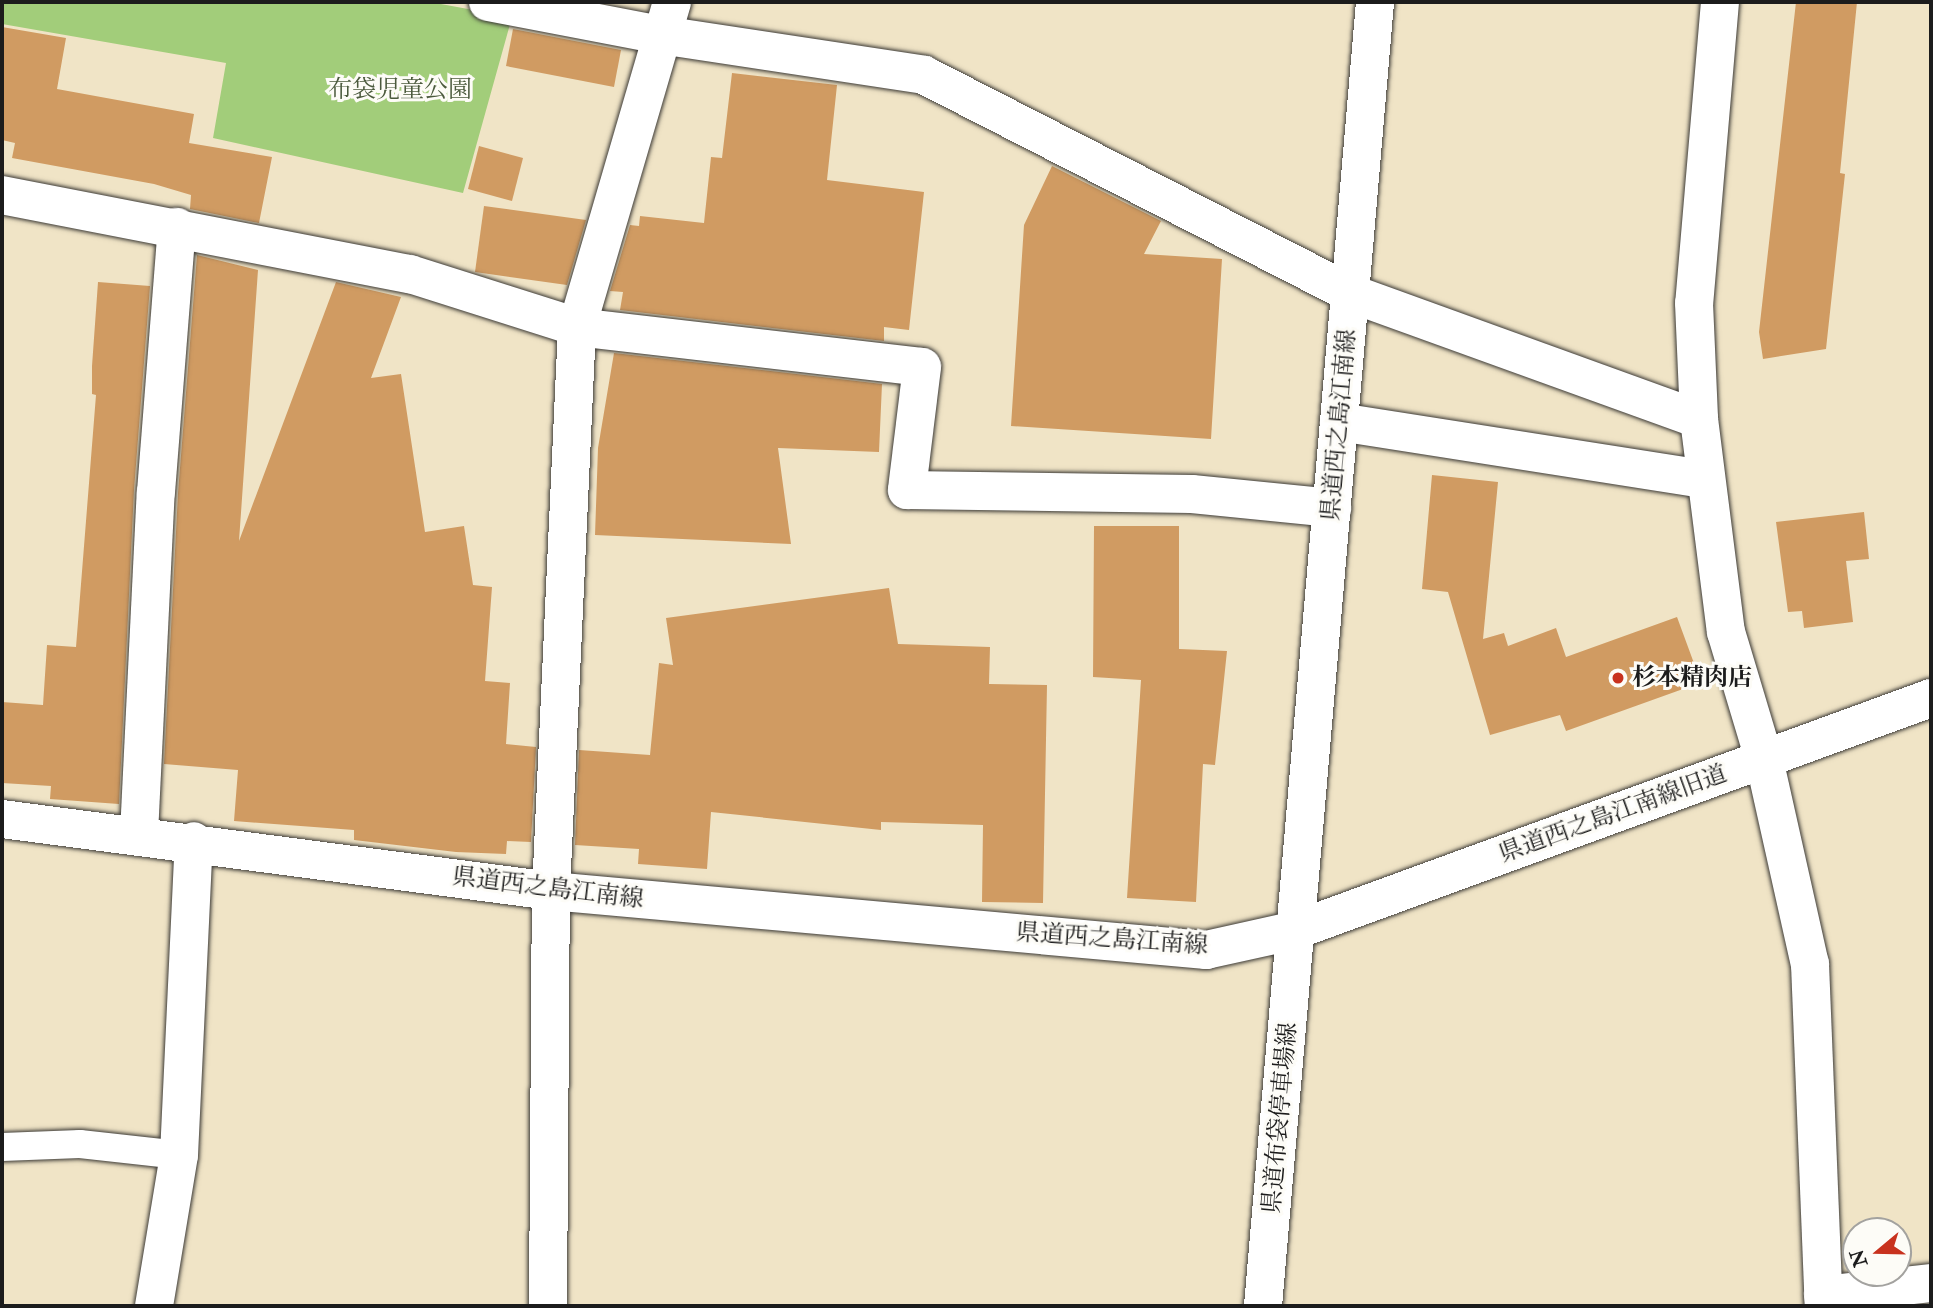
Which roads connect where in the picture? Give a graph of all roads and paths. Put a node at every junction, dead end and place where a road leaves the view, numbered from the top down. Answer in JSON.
{"nodes":[{"id":1,"x":488,"y":2,"type":"edge"},
{"id":2,"x":1375,"y":2,"type":"edge"},
{"id":3,"x":1720,"y":2,"type":"edge"},
{"id":4,"x":667,"y":18,"type":"edge"},
{"id":5,"x":2,"y":195,"type":"edge"},
{"id":6,"x":177,"y":227,"type":"junction"},
{"id":7,"x":1350,"y":293,"type":"junction"},
{"id":8,"x":577,"y":327,"type":"junction"},
{"id":9,"x":1699,"y":419,"type":"junction"},
{"id":10,"x":1339,"y":422,"type":"junction"},
{"id":11,"x":1704,"y":479,"type":"junction"},
{"id":12,"x":1332,"y":508,"type":"junction"},
{"id":13,"x":1931,"y":698,"type":"edge"},
{"id":14,"x":1764,"y":759,"type":"junction"},
{"id":15,"x":2,"y":819,"type":"edge"},
{"id":16,"x":139,"y":834,"type":"junction"},
{"id":17,"x":194,"y":841,"type":"junction"},
{"id":18,"x":551,"y":891,"type":"junction"},
{"id":19,"x":1296,"y":930,"type":"junction"},
{"id":20,"x":2,"y":1147,"type":"edge"},
{"id":21,"x":179,"y":1155,"type":"junction"},
{"id":22,"x":1931,"y":1283,"type":"edge"},
{"id":23,"x":1824,"y":1301,"type":"edge"},
{"id":24,"x":153,"y":1306,"type":"edge"},
{"id":25,"x":548,"y":1306,"type":"edge"},
{"id":26,"x":1264,"y":1306,"type":"edge"}],
"edges":[{"from":1,"to":4,"type":"street"},
{"from":2,"to":7,"type":"street","name":"県道西之島江南線"},
{"from":3,"to":9,"type":"street"},
{"from":4,"to":7,"type":"street"},
{"from":4,"to":8,"type":"street"},
{"from":5,"to":6,"type":"street"},
{"from":6,"to":8,"type":"street"},
{"from":6,"to":16,"type":"street"},
{"from":7,"to":9,"type":"street"},
{"from":7,"to":10,"type":"street","name":"県道西之島江南線"},
{"from":8,"to":12,"type":"street"},
{"from":8,"to":18,"type":"street"},
{"from":9,"to":11,"type":"street"},
{"from":10,"to":11,"type":"street"},
{"from":10,"to":12,"type":"street","name":"県道西之島江南線"},
{"from":11,"to":14,"type":"street"},
{"from":12,"to":19,"type":"street","name":"県道西之島江南線"},
{"from":13,"to":14,"type":"street","name":"県道西之島江南線旧道"},
{"from":14,"to":19,"type":"street","name":"県道西之島江南線旧道"},
{"from":14,"to":23,"type":"street"},
{"from":15,"to":16,"type":"street","name":"県道西之島江南線"},
{"from":16,"to":17,"type":"street","name":"県道西之島江南線"},
{"from":17,"to":18,"type":"street","name":"県道西之島江南線"},
{"from":17,"to":21,"type":"street"},
{"from":18,"to":19,"type":"street","name":"県道西之島江南線"},
{"from":18,"to":25,"type":"street"},
{"from":19,"to":26,"type":"street","name":"県道布袋停車場線"},
{"from":20,"to":21,"type":"lane"},
{"from":21,"to":24,"type":"street"},
{"from":22,"to":23,"type":"street"}]}
